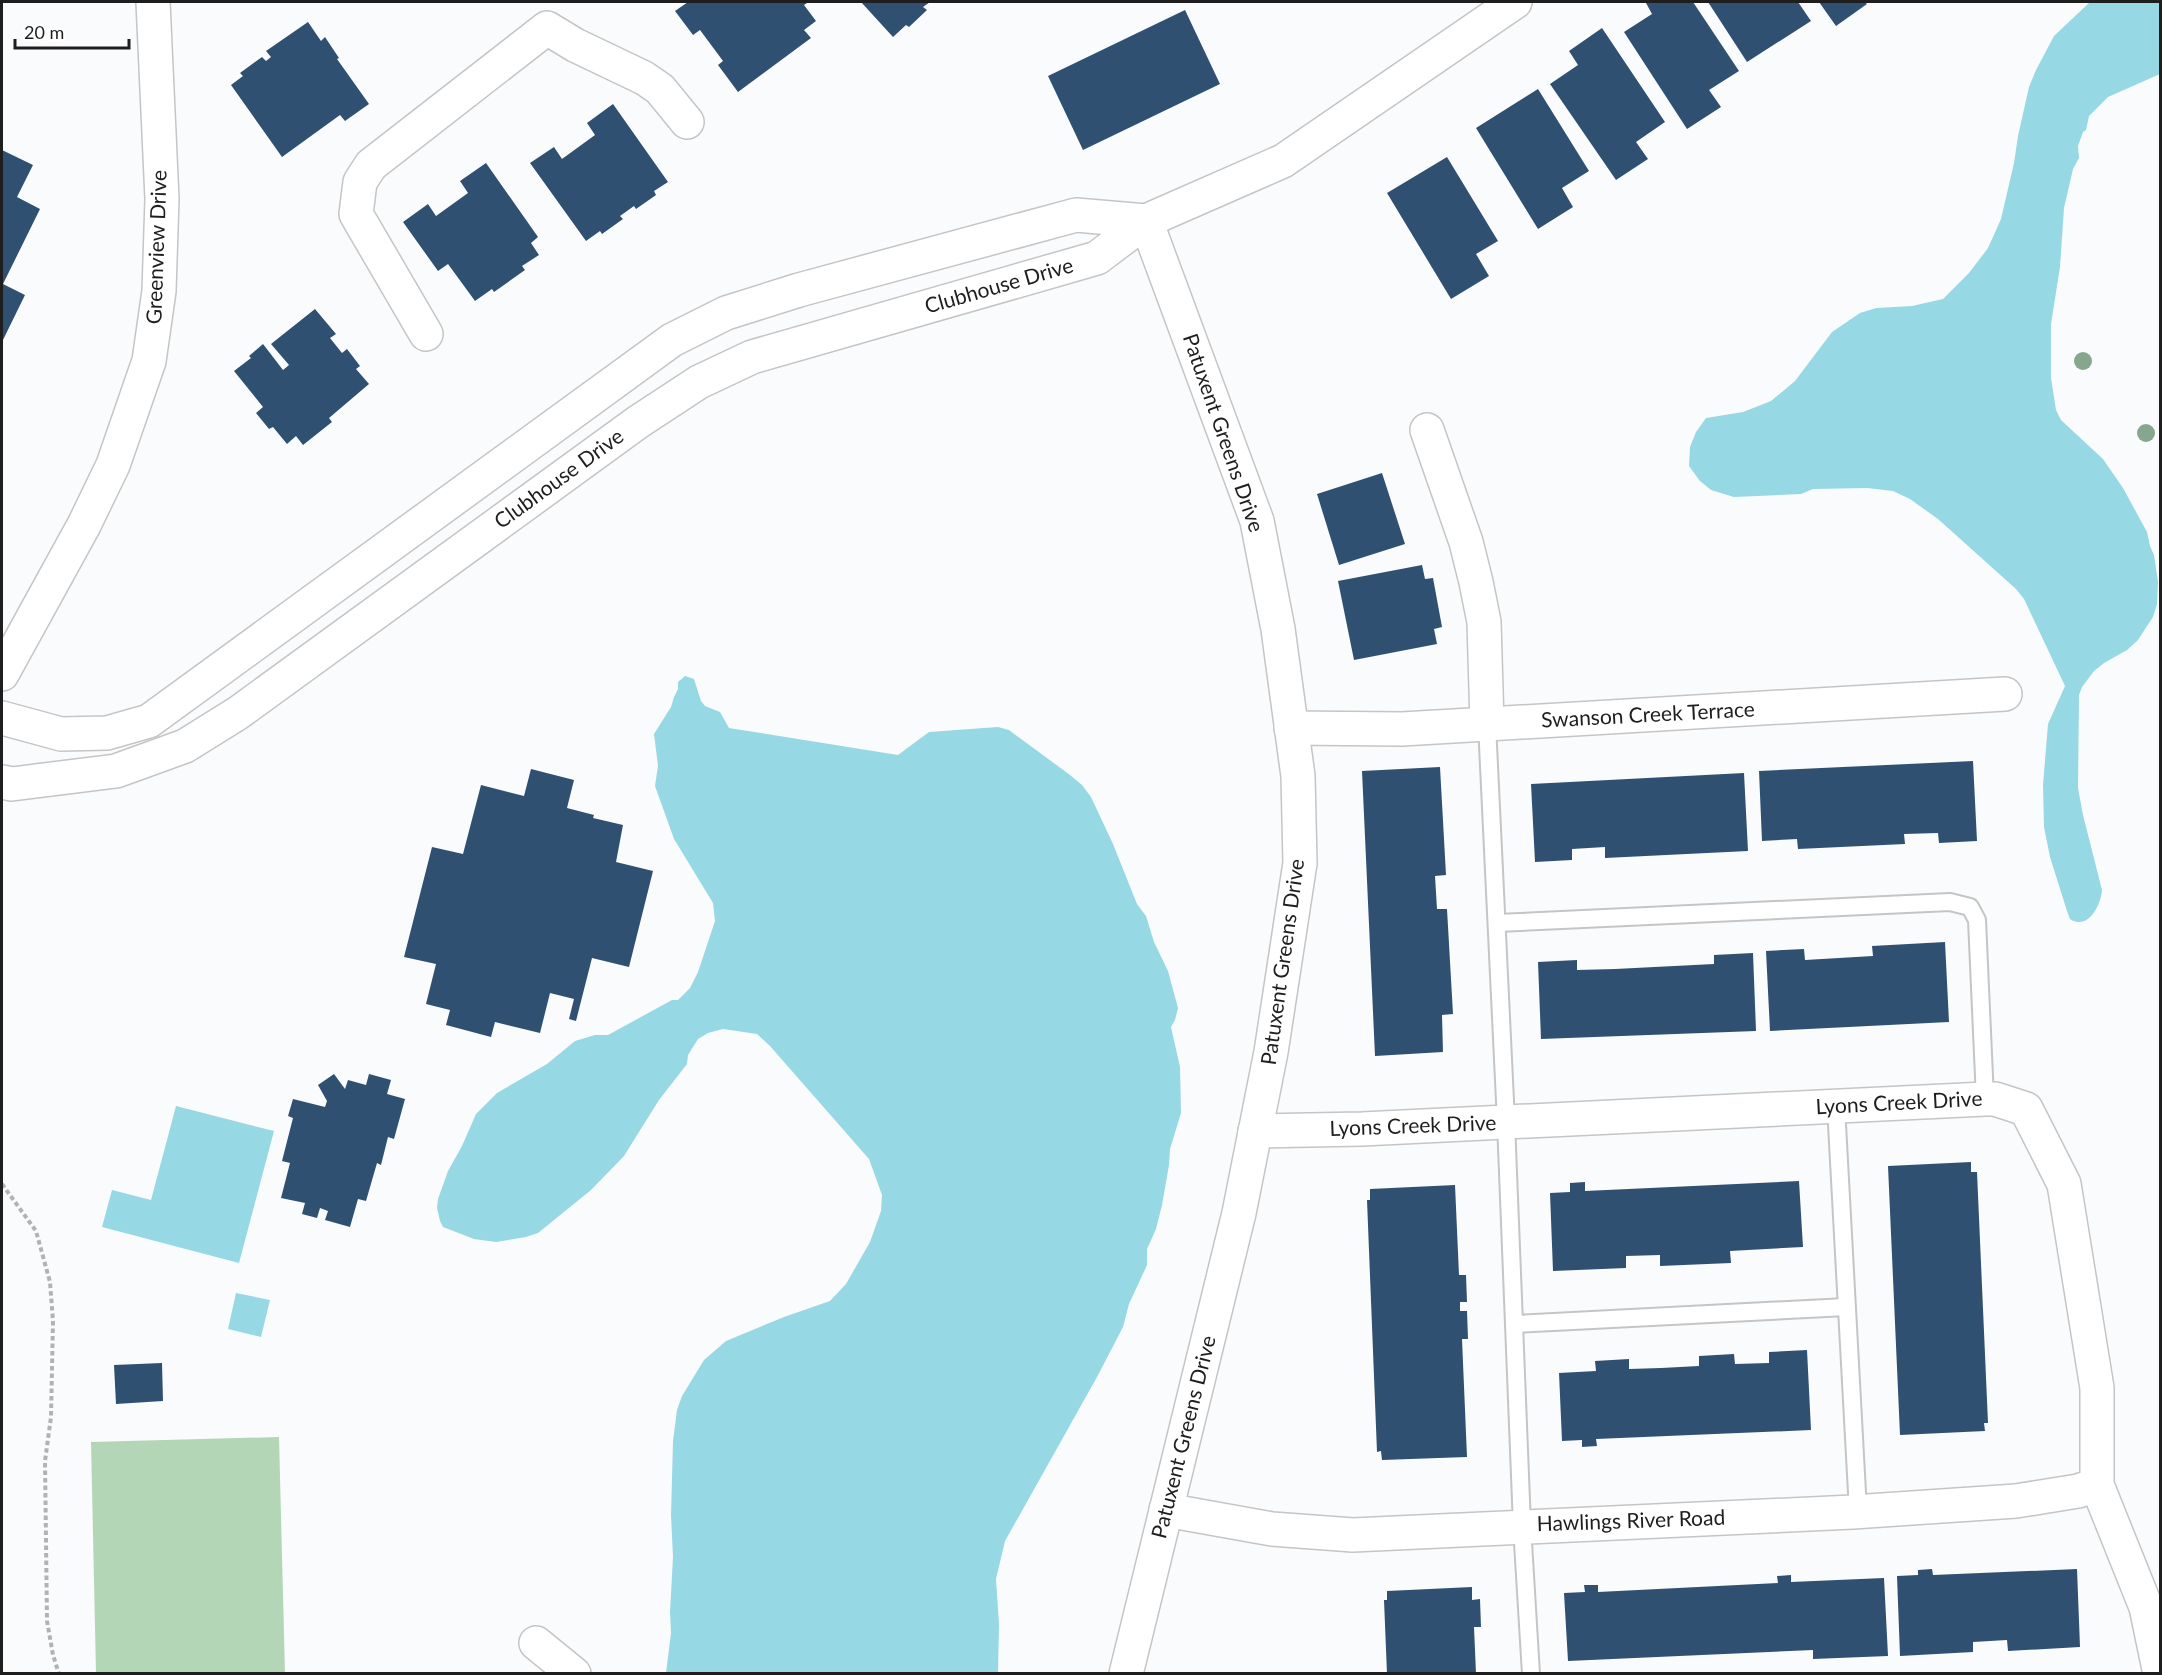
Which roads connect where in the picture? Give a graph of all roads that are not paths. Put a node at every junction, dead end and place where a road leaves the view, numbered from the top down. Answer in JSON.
{"nodes":[{"id":1,"x":153,"y":2,"type":"edge"},
{"id":2,"x":1515,"y":2,"type":"edge"},
{"id":3,"x":547,"y":15,"type":"edge"},
{"id":4,"x":687,"y":122,"type":"dead end"},
{"id":5,"x":1146,"y":221,"type":"junction"},
{"id":6,"x":426,"y":334,"type":"dead end"},
{"id":7,"x":1427,"y":430,"type":"dead end"},
{"id":8,"x":2,"y":674,"type":"edge"},
{"id":9,"x":2005,"y":694,"type":"dead end"},
{"id":10,"x":2,"y":718,"type":"edge"},
{"id":11,"x":1487,"y":724,"type":"junction"},
{"id":12,"x":1291,"y":729,"type":"junction"},
{"id":13,"x":2,"y":782,"type":"edge"},
{"id":14,"x":1497,"y":923,"type":"junction"},
{"id":15,"x":1986,"y":1099,"type":"junction"},
{"id":16,"x":1836,"y":1106,"type":"junction"},
{"id":17,"x":1506,"y":1122,"type":"junction"},
{"id":18,"x":1255,"y":1131,"type":"junction"},
{"id":19,"x":1846,"y":1307,"type":"junction"},
{"id":20,"x":1514,"y":1324,"type":"junction"},
{"id":21,"x":2097,"y":1485,"type":"junction"},
{"id":22,"x":1166,"y":1510,"type":"junction"},
{"id":23,"x":1858,"y":1511,"type":"junction"},
{"id":24,"x":1522,"y":1526,"type":"junction"},
{"id":25,"x":536,"y":1643,"type":"dead end"},
{"id":26,"x":574,"y":1674,"type":"edge"},
{"id":27,"x":1126,"y":1674,"type":"edge"},
{"id":28,"x":1531,"y":1674,"type":"edge"},
{"id":29,"x":2160,"y":1674,"type":"edge"}],
"edges":[{"from":1,"to":8,"type":"street","name":"Greenview Drive"},
{"from":2,"to":5,"type":"street","name":"Clubhouse Drive"},
{"from":3,"to":4,"type":"street"},
{"from":3,"to":6,"type":"street"},
{"from":5,"to":10,"type":"street","name":"Clubhouse Drive"},
{"from":5,"to":12,"type":"street","name":"Patuxent Greens Drive"},
{"from":5,"to":13,"type":"street","name":"Clubhouse Drive"},
{"from":7,"to":11,"type":"street"},
{"from":9,"to":11,"type":"street","name":"Swanson Creek Terrace"},
{"from":11,"to":12,"type":"street","name":"Swanson Creek Terrace"},
{"from":11,"to":14,"type":"lane"},
{"from":12,"to":18,"type":"street","name":"Patuxent Greens Drive"},
{"from":14,"to":15,"type":"lane"},
{"from":14,"to":17,"type":"lane"},
{"from":15,"to":16,"type":"street","name":"Lyons Creek Drive"},
{"from":15,"to":21,"type":"street","name":"Lyons Creek Drive"},
{"from":16,"to":17,"type":"street","name":"Lyons Creek Drive"},
{"from":16,"to":19,"type":"lane"},
{"from":17,"to":18,"type":"street","name":"Lyons Creek Drive"},
{"from":17,"to":20,"type":"lane"},
{"from":18,"to":22,"type":"street","name":"Patuxent Greens Drive"},
{"from":19,"to":20,"type":"lane"},
{"from":19,"to":23,"type":"lane"},
{"from":20,"to":24,"type":"lane"},
{"from":21,"to":23,"type":"street","name":"Hawlings River Road"},
{"from":21,"to":29,"type":"street","name":"Lyons Creek Drive"},
{"from":22,"to":24,"type":"street","name":"Hawlings River Road"},
{"from":22,"to":27,"type":"street","name":"Patuxent Greens Drive"},
{"from":23,"to":24,"type":"street","name":"Hawlings River Road"},
{"from":24,"to":28,"type":"lane"},
{"from":25,"to":26,"type":"street"}]}
